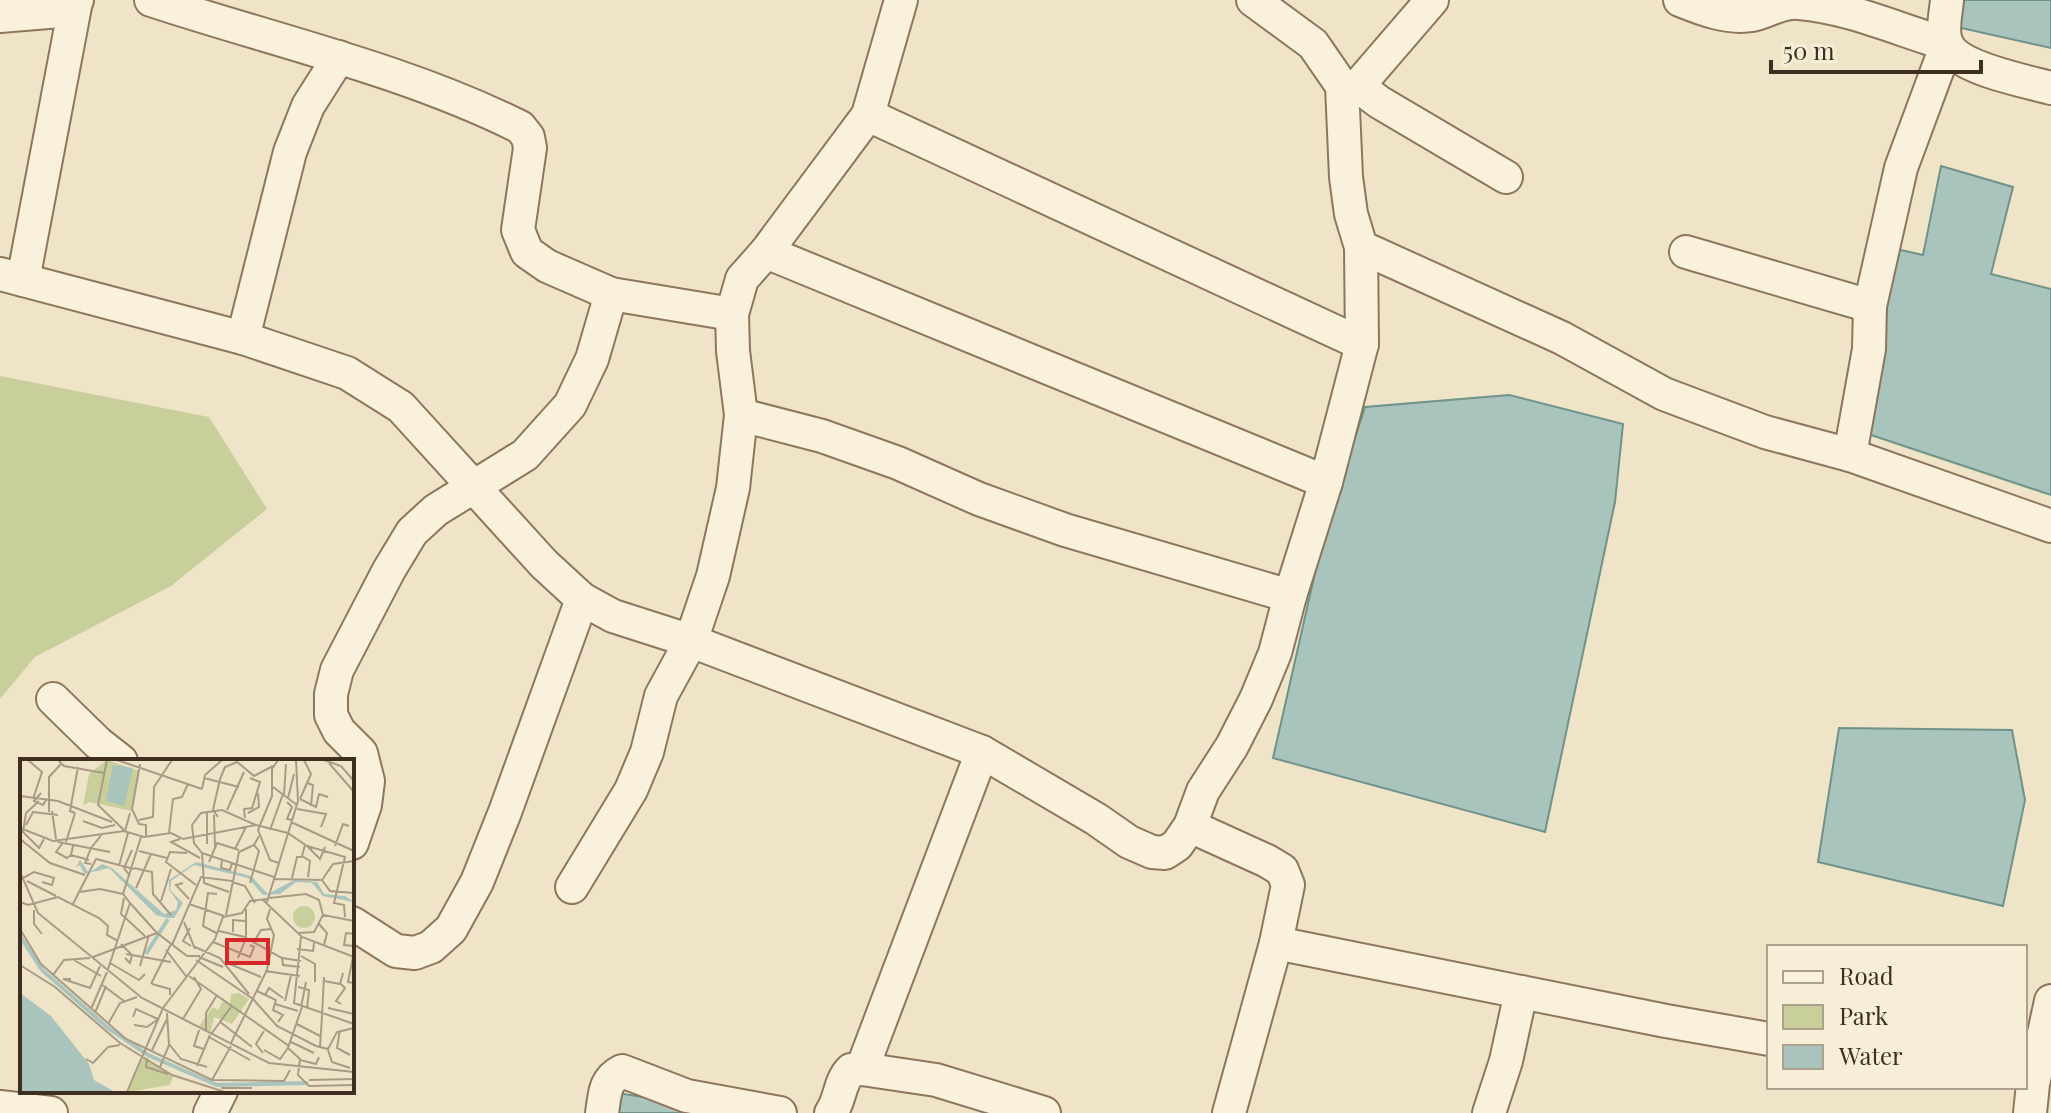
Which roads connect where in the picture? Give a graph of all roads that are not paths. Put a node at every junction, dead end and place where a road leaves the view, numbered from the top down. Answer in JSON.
{"nodes":[{"id":1,"x":151,"y":0,"type":"edge"},
{"id":2,"x":901,"y":0,"type":"edge"},
{"id":3,"x":1253,"y":0,"type":"edge"},
{"id":4,"x":1432,"y":0,"type":"edge"},
{"id":5,"x":1680,"y":0,"type":"edge"},
{"id":6,"x":1947,"y":0,"type":"edge"},
{"id":7,"x":77,"y":1,"type":"edge"},
{"id":8,"x":0,"y":16,"type":"edge"},
{"id":9,"x":1947,"y":44,"type":"junction"},
{"id":10,"x":339,"y":57,"type":"junction"},
{"id":11,"x":1350,"y":86,"type":"junction"},
{"id":12,"x":2051,"y":88,"type":"edge"},
{"id":13,"x":868,"y":115,"type":"junction"},
{"id":14,"x":1506,"y":177,"type":"dead end"},
{"id":15,"x":1361,"y":247,"type":"junction"},
{"id":16,"x":766,"y":252,"type":"junction"},
{"id":17,"x":1686,"y":252,"type":"dead end"},
{"id":18,"x":12,"y":277,"type":"edge"},
{"id":19,"x":611,"y":294,"type":"junction"},
{"id":20,"x":1870,"y":306,"type":"junction"},
{"id":21,"x":732,"y":314,"type":"junction"},
{"id":22,"x":243,"y":338,"type":"junction"},
{"id":23,"x":1362,"y":344,"type":"junction"},
{"id":24,"x":741,"y":415,"type":"junction"},
{"id":25,"x":1850,"y":455,"type":"junction"},
{"id":26,"x":1326,"y":482,"type":"junction"},
{"id":27,"x":474,"y":487,"type":"junction"},
{"id":28,"x":2051,"y":526,"type":"edge"},
{"id":29,"x":1290,"y":596,"type":"junction"},
{"id":30,"x":582,"y":599,"type":"junction"},
{"id":31,"x":691,"y":641,"type":"junction"},
{"id":32,"x":53,"y":699,"type":"dead end"},
{"id":33,"x":982,"y":752,"type":"junction"},
{"id":34,"x":118,"y":759,"type":"edge"},
{"id":35,"x":1190,"y":826,"type":"junction"},
{"id":36,"x":354,"y":837,"type":"edge"},
{"id":37,"x":572,"y":887,"type":"dead end"},
{"id":38,"x":354,"y":924,"type":"edge"},
{"id":39,"x":1276,"y":943,"type":"junction"},
{"id":40,"x":1521,"y":992,"type":"junction"},
{"id":41,"x":2051,"y":1001,"type":"edge"},
{"id":42,"x":1767,"y":1039,"type":"edge"},
{"id":43,"x":862,"y":1069,"type":"junction"},
{"id":44,"x":220,"y":1093,"type":"edge"},
{"id":45,"x":2029,"y":1093,"type":"edge"},
{"id":46,"x":0,"y":1107,"type":"edge"},
{"id":47,"x":51,"y":1113,"type":"edge"},
{"id":48,"x":210,"y":1113,"type":"edge"},
{"id":49,"x":602,"y":1113,"type":"edge"},
{"id":50,"x":780,"y":1113,"type":"edge"},
{"id":51,"x":831,"y":1113,"type":"edge"},
{"id":52,"x":1044,"y":1113,"type":"edge"},
{"id":53,"x":1229,"y":1113,"type":"edge"},
{"id":54,"x":1489,"y":1113,"type":"edge"}],
"edges":[{"from":1,"to":10,"type":"street"},
{"from":2,"to":13,"type":"street"},
{"from":3,"to":11,"type":"street"},
{"from":4,"to":11,"type":"street"},
{"from":5,"to":9,"type":"street"},
{"from":6,"to":9,"type":"street"},
{"from":7,"to":8,"type":"street"},
{"from":7,"to":18,"type":"street"},
{"from":9,"to":12,"type":"street"},
{"from":9,"to":20,"type":"street"},
{"from":10,"to":19,"type":"street"},
{"from":10,"to":22,"type":"street"},
{"from":11,"to":14,"type":"street"},
{"from":11,"to":15,"type":"street"},
{"from":13,"to":16,"type":"street"},
{"from":13,"to":23,"type":"street"},
{"from":15,"to":23,"type":"street"},
{"from":15,"to":25,"type":"street"},
{"from":16,"to":21,"type":"street"},
{"from":16,"to":26,"type":"street"},
{"from":17,"to":20,"type":"street"},
{"from":18,"to":22,"type":"street"},
{"from":19,"to":21,"type":"street"},
{"from":19,"to":27,"type":"street"},
{"from":20,"to":25,"type":"street"},
{"from":21,"to":24,"type":"street"},
{"from":22,"to":27,"type":"street"},
{"from":23,"to":26,"type":"street"},
{"from":24,"to":29,"type":"street"},
{"from":24,"to":31,"type":"street"},
{"from":25,"to":28,"type":"street"},
{"from":26,"to":29,"type":"street"},
{"from":27,"to":30,"type":"street"},
{"from":27,"to":36,"type":"street"},
{"from":29,"to":35,"type":"street"},
{"from":30,"to":31,"type":"street"},
{"from":30,"to":38,"type":"street"},
{"from":31,"to":33,"type":"street"},
{"from":31,"to":37,"type":"street"},
{"from":32,"to":34,"type":"street"},
{"from":33,"to":35,"type":"street"},
{"from":33,"to":43,"type":"street"},
{"from":35,"to":39,"type":"street"},
{"from":39,"to":40,"type":"street"},
{"from":39,"to":53,"type":"street"},
{"from":40,"to":42,"type":"street"},
{"from":40,"to":54,"type":"street"},
{"from":41,"to":45,"type":"street"},
{"from":43,"to":51,"type":"street"},
{"from":43,"to":52,"type":"street"},
{"from":44,"to":48,"type":"street"},
{"from":46,"to":47,"type":"street"},
{"from":49,"to":50,"type":"street"}]}
